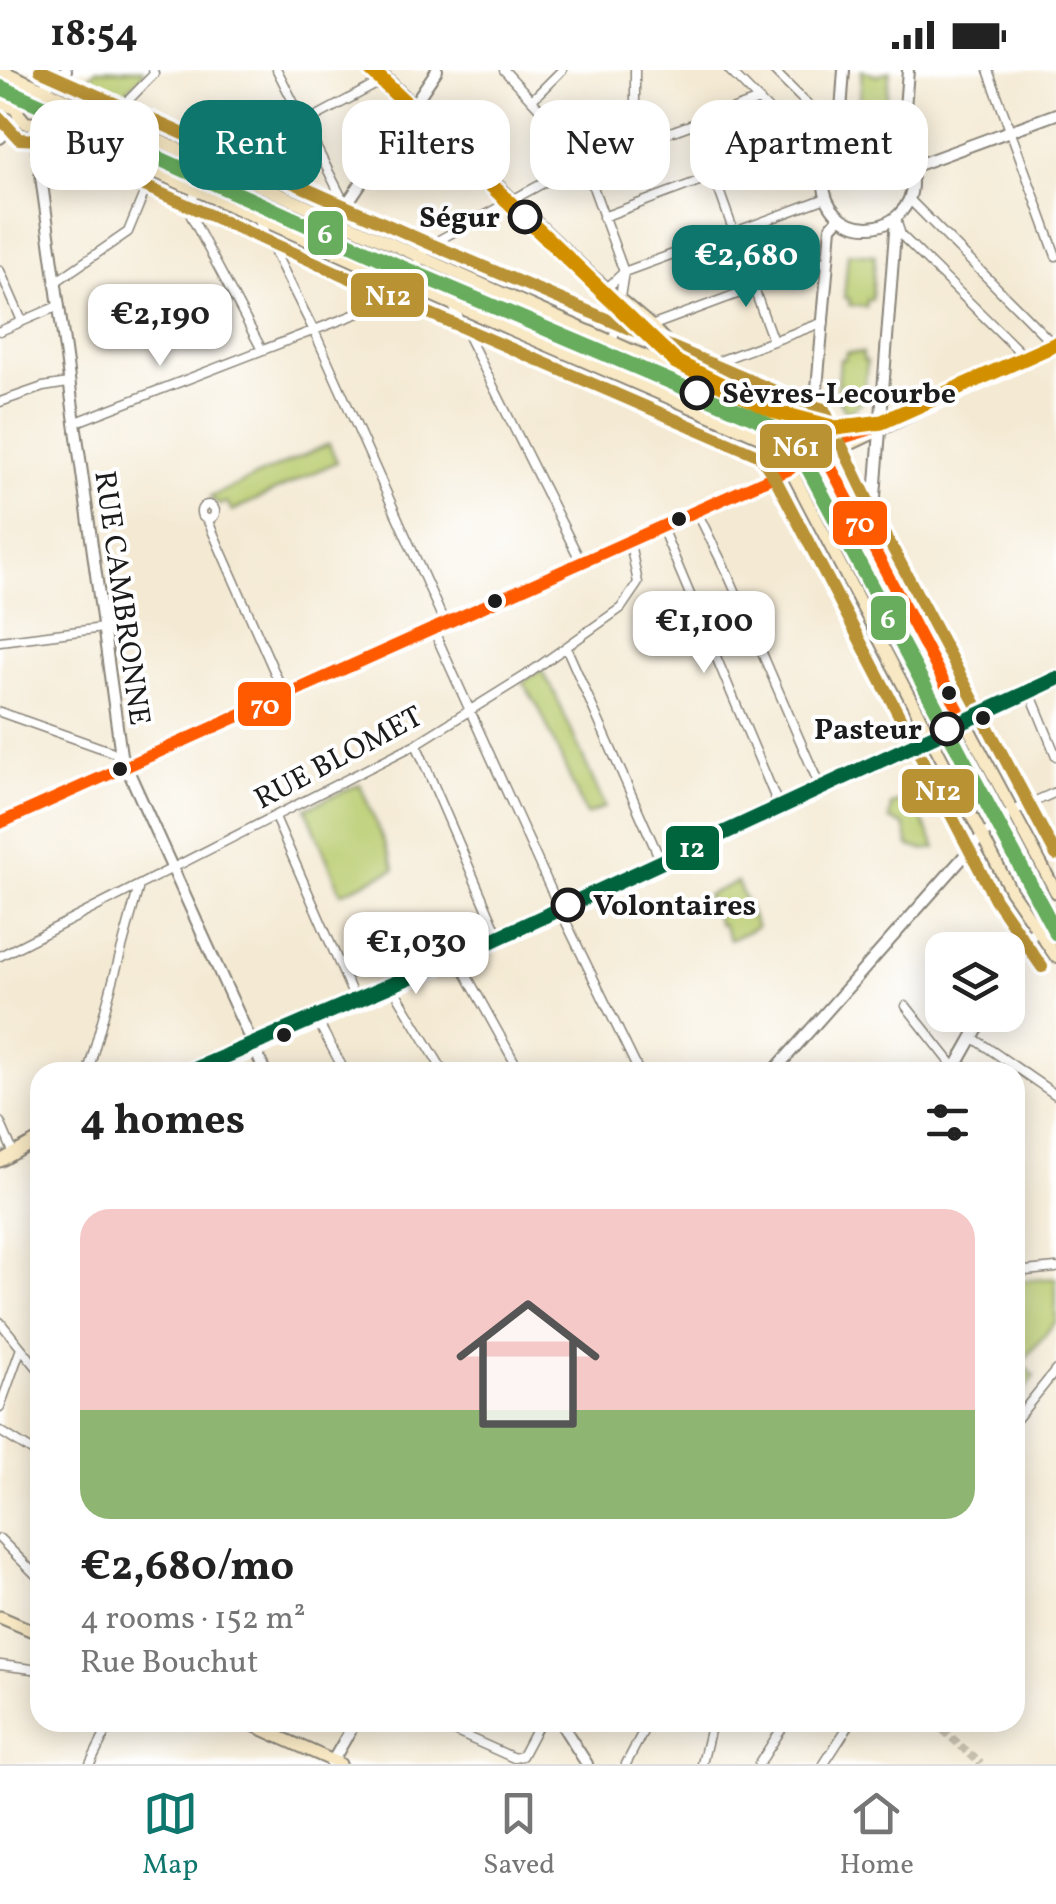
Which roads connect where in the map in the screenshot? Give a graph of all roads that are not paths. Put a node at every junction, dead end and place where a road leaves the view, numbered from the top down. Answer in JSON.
{"nodes":[{"id":1,"x":0,"y":70,"type":"edge"},
{"id":2,"x":153,"y":70,"type":"edge"},
{"id":3,"x":276,"y":70,"type":"edge"},
{"id":4,"x":437,"y":70,"type":"edge"},
{"id":5,"x":504,"y":70,"type":"edge"},
{"id":6,"x":562,"y":70,"type":"edge"},
{"id":7,"x":634,"y":70,"type":"edge"},
{"id":8,"x":729,"y":70,"type":"edge"},
{"id":9,"x":773,"y":70,"type":"edge"},
{"id":10,"x":844,"y":70,"type":"edge"},
{"id":11,"x":908,"y":70,"type":"edge"},
{"id":12,"x":988,"y":70,"type":"edge"},
{"id":13,"x":65,"y":72,"type":"edge"},
{"id":14,"x":382,"y":74,"type":"edge"},
{"id":15,"x":32,"y":81,"type":"edge"},
{"id":16,"x":57,"y":97,"type":"junction"},
{"id":17,"x":55,"y":100,"type":"edge"},
{"id":18,"x":64,"y":100,"type":"edge"},
{"id":19,"x":129,"y":100,"type":"edge"},
{"id":20,"x":292,"y":100,"type":"edge"},
{"id":21,"x":410,"y":100,"type":"edge"},
{"id":22,"x":417,"y":100,"type":"edge"},
{"id":23,"x":532,"y":100,"type":"joint"},
{"id":24,"x":634,"y":100,"type":"edge"},
{"id":25,"x":759,"y":100,"type":"edge"},
{"id":26,"x":804,"y":100,"type":"edge"},
{"id":27,"x":841,"y":100,"type":"edge"},
{"id":28,"x":906,"y":100,"type":"edge"},
{"id":29,"x":0,"y":102,"type":"edge"},
{"id":30,"x":322,"y":112,"type":"edge"},
{"id":31,"x":17,"y":113,"type":"junction"},
{"id":32,"x":1056,"y":114,"type":"edge"},
{"id":33,"x":0,"y":115,"type":"edge"},
{"id":34,"x":30,"y":119,"type":"edge"},
{"id":35,"x":1010,"y":130,"type":"junction"},
{"id":36,"x":0,"y":138,"type":"edge"},
{"id":37,"x":159,"y":142,"type":"edge"},
{"id":38,"x":322,"y":159,"type":"edge"},
{"id":39,"x":928,"y":161,"type":"edge"},
{"id":40,"x":690,"y":185,"type":"edge"},
{"id":41,"x":46,"y":190,"type":"edge"},
{"id":42,"x":145,"y":190,"type":"edge"},
{"id":43,"x":195,"y":190,"type":"edge"},
{"id":44,"x":197,"y":190,"type":"edge"},
{"id":45,"x":357,"y":190,"type":"edge"},
{"id":46,"x":502,"y":190,"type":"edge"},
{"id":47,"x":531,"y":190,"type":"edge"},
{"id":48,"x":594,"y":190,"type":"edge"},
{"id":49,"x":719,"y":190,"type":"edge"},
{"id":50,"x":825,"y":190,"type":"edge"},
{"id":51,"x":909,"y":190,"type":"edge"},
{"id":52,"x":826,"y":198,"type":"junction"},
{"id":53,"x":909,"y":199,"type":"junction"},
{"id":54,"x":512,"y":200,"type":"junction"},
{"id":55,"x":346,"y":206,"type":"junction"},
{"id":56,"x":840,"y":216,"type":"junction"},
{"id":57,"x":256,"y":217,"type":"junction"},
{"id":58,"x":603,"y":217,"type":"junction"},
{"id":59,"x":896,"y":218,"type":"junction"},
{"id":60,"x":336,"y":220,"type":"junction"},
{"id":61,"x":731,"y":224,"type":"junction"},
{"id":62,"x":743,"y":229,"type":"junction"},
{"id":63,"x":725,"y":235,"type":"junction"},
{"id":64,"x":737,"y":242,"type":"junction"},
{"id":65,"x":911,"y":245,"type":"junction"},
{"id":66,"x":893,"y":251,"type":"junction"},
{"id":67,"x":1056,"y":256,"type":"edge"},
{"id":68,"x":419,"y":258,"type":"junction"},
{"id":69,"x":828,"y":260,"type":"junction"},
{"id":70,"x":0,"y":271,"type":"edge"},
{"id":71,"x":624,"y":272,"type":"junction"},
{"id":72,"x":54,"y":283,"type":"junction"},
{"id":73,"x":408,"y":286,"type":"junction"},
{"id":74,"x":754,"y":287,"type":"junction"},
{"id":75,"x":606,"y":289,"type":"junction"},
{"id":76,"x":620,"y":301,"type":"junction"},
{"id":77,"x":452,"y":304,"type":"junction"},
{"id":78,"x":58,"y":306,"type":"junction"},
{"id":79,"x":22,"y":320,"type":"junction"},
{"id":80,"x":824,"y":322,"type":"junction"},
{"id":81,"x":651,"y":326,"type":"junction"},
{"id":82,"x":311,"y":330,"type":"junction"},
{"id":83,"x":0,"y":331,"type":"edge"},
{"id":84,"x":774,"y":340,"type":"junction"},
{"id":85,"x":613,"y":342,"type":"junction"},
{"id":86,"x":1056,"y":346,"type":"edge"},
{"id":87,"x":262,"y":350,"type":"junction"},
{"id":88,"x":1028,"y":358,"type":"junction"},
{"id":89,"x":697,"y":374,"type":"junction"},
{"id":90,"x":617,"y":375,"type":"junction"},
{"id":91,"x":68,"y":384,"type":"junction"},
{"id":92,"x":0,"y":402,"type":"edge"},
{"id":93,"x":74,"y":423,"type":"junction"},
{"id":94,"x":814,"y":423,"type":"junction"},
{"id":95,"x":882,"y":426,"type":"junction"},
{"id":96,"x":852,"y":434,"type":"junction"},
{"id":97,"x":823,"y":451,"type":"junction"},
{"id":98,"x":790,"y":469,"type":"junction"},
{"id":99,"x":697,"y":512,"type":"junction"},
{"id":100,"x":208,"y":519,"type":"dead end"},
{"id":101,"x":860,"y":525,"type":"junction"},
{"id":102,"x":662,"y":528,"type":"junction"},
{"id":103,"x":630,"y":543,"type":"junction"},
{"id":104,"x":582,"y":564,"type":"junction"},
{"id":105,"x":439,"y":626,"type":"junction"},
{"id":106,"x":103,"y":628,"type":"junction"},
{"id":107,"x":0,"y":640,"type":"edge"},
{"id":108,"x":566,"y":647,"type":"junction"},
{"id":109,"x":1056,"y":680,"type":"edge"},
{"id":110,"x":1030,"y":692,"type":"junction"},
{"id":111,"x":285,"y":696,"type":"junction"},
{"id":112,"x":470,"y":711,"type":"junction"},
{"id":113,"x":0,"y":712,"type":"edge"},
{"id":114,"x":964,"y":722,"type":"junction"},
{"id":115,"x":931,"y":738,"type":"junction"},
{"id":116,"x":416,"y":744,"type":"junction"},
{"id":117,"x":1056,"y":756,"type":"edge"},
{"id":118,"x":123,"y":761,"type":"junction"},
{"id":119,"x":821,"y":790,"type":"junction"},
{"id":120,"x":1056,"y":792,"type":"edge"},
{"id":121,"x":780,"y":808,"type":"junction"},
{"id":122,"x":1011,"y":812,"type":"junction"},
{"id":123,"x":275,"y":817,"type":"junction"},
{"id":124,"x":0,"y":824,"type":"edge"},
{"id":125,"x":982,"y":836,"type":"junction"},
{"id":126,"x":662,"y":864,"type":"junction"},
{"id":127,"x":174,"y":868,"type":"junction"},
{"id":128,"x":138,"y":886,"type":"junction"},
{"id":129,"x":1054,"y":886,"type":"edge"},
{"id":130,"x":1056,"y":911,"type":"edge"},
{"id":131,"x":561,"y":912,"type":"junction"},
{"id":132,"x":1036,"y":928,"type":"junction"},
{"id":133,"x":500,"y":939,"type":"junction"},
{"id":134,"x":1025,"y":947,"type":"edge"},
{"id":135,"x":1,"y":951,"type":"edge"},
{"id":136,"x":1056,"y":956,"type":"edge"},
{"id":137,"x":457,"y":958,"type":"junction"},
{"id":138,"x":392,"y":986,"type":"junction"},
{"id":139,"x":356,"y":1002,"type":"junction"},
{"id":140,"x":906,"y":1006,"type":"dead end"},
{"id":141,"x":316,"y":1020,"type":"junction"},
{"id":142,"x":975,"y":1032,"type":"edge"},
{"id":143,"x":972,"y":1037,"type":"junction"},
{"id":144,"x":257,"y":1050,"type":"junction"},
{"id":145,"x":91,"y":1062,"type":"edge"},
{"id":146,"x":226,"y":1062,"type":"edge"},
{"id":147,"x":261,"y":1062,"type":"edge"},
{"id":148,"x":339,"y":1062,"type":"edge"},
{"id":149,"x":438,"y":1062,"type":"edge"},
{"id":150,"x":514,"y":1062,"type":"edge"},
{"id":151,"x":634,"y":1062,"type":"edge"},
{"id":152,"x":782,"y":1062,"type":"edge"},
{"id":153,"x":948,"y":1062,"type":"edge"},
{"id":154,"x":958,"y":1062,"type":"edge"},
{"id":155,"x":1008,"y":1062,"type":"edge"},
{"id":156,"x":1025,"y":1074,"type":"edge"},
{"id":157,"x":1056,"y":1095,"type":"edge"},
{"id":158,"x":0,"y":1122,"type":"edge"},
{"id":159,"x":30,"y":1147,"type":"edge"},
{"id":160,"x":14,"y":1154,"type":"junction"},
{"id":161,"x":0,"y":1161,"type":"edge"},
{"id":162,"x":1056,"y":1268,"type":"edge"},
{"id":163,"x":1025,"y":1271,"type":"edge"},
{"id":164,"x":0,"y":1322,"type":"edge"},
{"id":165,"x":21,"y":1348,"type":"junction"},
{"id":166,"x":30,"y":1359,"type":"edge"},
{"id":167,"x":1056,"y":1370,"type":"edge"},
{"id":168,"x":1,"y":1401,"type":"edge"},
{"id":169,"x":1025,"y":1409,"type":"edge"},
{"id":170,"x":0,"y":1431,"type":"edge"},
{"id":171,"x":30,"y":1450,"type":"edge"},
{"id":172,"x":0,"y":1539,"type":"edge"},
{"id":173,"x":30,"y":1569,"type":"edge"},
{"id":174,"x":0,"y":1617,"type":"edge"},
{"id":175,"x":30,"y":1630,"type":"edge"},
{"id":176,"x":0,"y":1665,"type":"edge"},
{"id":177,"x":30,"y":1669,"type":"edge"},
{"id":178,"x":106,"y":1732,"type":"edge"},
{"id":179,"x":267,"y":1732,"type":"edge"},
{"id":180,"x":350,"y":1732,"type":"edge"},
{"id":181,"x":456,"y":1732,"type":"edge"},
{"id":182,"x":535,"y":1732,"type":"edge"},
{"id":183,"x":566,"y":1732,"type":"edge"},
{"id":184,"x":643,"y":1732,"type":"edge"},
{"id":185,"x":710,"y":1732,"type":"edge"},
{"id":186,"x":780,"y":1732,"type":"edge"},
{"id":187,"x":845,"y":1732,"type":"edge"},
{"id":188,"x":334,"y":1763,"type":"edge"},
{"id":189,"x":90,"y":1764,"type":"edge"},
{"id":190,"x":587,"y":1764,"type":"edge"},
{"id":191,"x":626,"y":1764,"type":"edge"},
{"id":192,"x":702,"y":1764,"type":"edge"},
{"id":193,"x":759,"y":1764,"type":"edge"},
{"id":194,"x":824,"y":1764,"type":"edge"}],
"edges":[{"from":1,"to":15,"type":"main road"},
{"from":2,"to":19,"type":"street"},
{"from":3,"to":20,"type":"street"},
{"from":4,"to":22,"type":"street"},
{"from":5,"to":23,"type":"street"},
{"from":6,"to":23,"type":"street"},
{"from":7,"to":24,"type":"street"},
{"from":8,"to":25,"type":"street"},
{"from":9,"to":26,"type":"street"},
{"from":10,"to":27,"type":"street"},
{"from":11,"to":28,"type":"street"},
{"from":12,"to":35,"type":"street"},
{"from":13,"to":15,"type":"street"},
{"from":13,"to":16,"type":"street"},
{"from":14,"to":21,"type":"main road"},
{"from":14,"to":30,"type":"street"},
{"from":15,"to":16,"type":"main road"},
{"from":15,"to":31,"type":"main road"},
{"from":16,"to":17,"type":"main road"},
{"from":16,"to":18,"type":"main road"},
{"from":29,"to":31,"type":"main road"},
{"from":31,"to":33,"type":"main road"},
{"from":31,"to":34,"type":"main road"},
{"from":31,"to":36,"type":"street"},
{"from":32,"to":35,"type":"street"},
{"from":35,"to":39,"type":"street"},
{"from":35,"to":67,"type":"street"},
{"from":37,"to":60,"type":"main road"},
{"from":38,"to":55,"type":"street"},
{"from":40,"to":58,"type":"street"},
{"from":41,"to":72,"type":"street","name":"RUE CAMBRONNE"},
{"from":42,"to":72,"type":"street"},
{"from":43,"to":87,"type":"street"},
{"from":44,"to":57,"type":"main road"},
{"from":45,"to":55,"type":"street"},
{"from":46,"to":54,"type":"main road"},
{"from":47,"to":54,"type":"street"},
{"from":48,"to":58,"type":"street"},
{"from":49,"to":61,"type":"street"},
{"from":50,"to":52,"type":"street"},
{"from":51,"to":53,"type":"street"},
{"from":52,"to":56,"type":"street"},
{"from":52,"to":62,"type":"street"},
{"from":53,"to":59,"type":"street"},
{"from":53,"to":86,"type":"street"},
{"from":54,"to":68,"type":"street"},
{"from":54,"to":75,"type":"main road"},
{"from":55,"to":60,"type":"street"},
{"from":56,"to":59,"type":"street"},
{"from":56,"to":69,"type":"street"},
{"from":57,"to":73,"type":"main road"},
{"from":57,"to":82,"type":"street"},
{"from":58,"to":71,"type":"street"},
{"from":59,"to":65,"type":"street"},
{"from":59,"to":66,"type":"street"},
{"from":60,"to":68,"type":"main road"},
{"from":61,"to":62,"type":"street"},
{"from":61,"to":63,"type":"street"},
{"from":62,"to":64,"type":"street"},
{"from":63,"to":64,"type":"street"},
{"from":63,"to":71,"type":"street"},
{"from":64,"to":74,"type":"street"},
{"from":65,"to":66,"type":"street"},
{"from":65,"to":88,"type":"street"},
{"from":66,"to":95,"type":"street"},
{"from":68,"to":73,"type":"street"},
{"from":68,"to":85,"type":"main road"},
{"from":69,"to":74,"type":"street"},
{"from":69,"to":80,"type":"street"},
{"from":70,"to":79,"type":"street"},
{"from":71,"to":75,"type":"street"},
{"from":71,"to":76,"type":"street"},
{"from":72,"to":78,"type":"street","name":"RUE CAMBRONNE"},
{"from":73,"to":77,"type":"main road"},
{"from":73,"to":82,"type":"street"},
{"from":74,"to":81,"type":"street"},
{"from":74,"to":84,"type":"street"},
{"from":75,"to":76,"type":"main road"},
{"from":76,"to":81,"type":"main road"},
{"from":76,"to":85,"type":"street"},
{"from":77,"to":90,"type":"main road"},
{"from":77,"to":104,"type":"street"},
{"from":78,"to":79,"type":"street"},
{"from":78,"to":91,"type":"street","name":"RUE CAMBRONNE"},
{"from":79,"to":83,"type":"street"},
{"from":80,"to":84,"type":"street"},
{"from":80,"to":94,"type":"street"},
{"from":81,"to":89,"type":"main road"},
{"from":82,"to":87,"type":"street"},
{"from":82,"to":105,"type":"street"},
{"from":84,"to":89,"type":"street"},
{"from":85,"to":89,"type":"main road"},
{"from":85,"to":90,"type":"street"},
{"from":86,"to":88,"type":"main road"},
{"from":87,"to":93,"type":"street"},
{"from":88,"to":95,"type":"main road"},
{"from":89,"to":94,"type":"main road"},
{"from":90,"to":98,"type":"main road"},
{"from":91,"to":92,"type":"street"},
{"from":91,"to":93,"type":"street","name":"RUE CAMBRONNE"},
{"from":93,"to":106,"type":"street","name":"RUE CAMBRONNE"},
{"from":94,"to":96,"type":"main road"},
{"from":94,"to":97,"type":"main road"},
{"from":95,"to":96,"type":"main road"},
{"from":95,"to":97,"type":"main road"},
{"from":95,"to":101,"type":"street"},
{"from":96,"to":97,"type":"main road"},
{"from":97,"to":98,"type":"main road"},
{"from":97,"to":98,"type":"main road"},
{"from":97,"to":101,"type":"main road"},
{"from":98,"to":99,"type":"main road"},
{"from":98,"to":115,"type":"main road"},
{"from":99,"to":102,"type":"main road"},
{"from":99,"to":119,"type":"street"},
{"from":100,"to":111,"type":"street"},
{"from":101,"to":114,"type":"main road"},
{"from":102,"to":103,"type":"main road"},
{"from":102,"to":121,"type":"street"},
{"from":103,"to":104,"type":"main road"},
{"from":103,"to":108,"type":"street","name":"RUE BLOMET"},
{"from":104,"to":105,"type":"main road"},
{"from":105,"to":111,"type":"main road"},
{"from":105,"to":112,"type":"street"},
{"from":106,"to":107,"type":"street"},
{"from":106,"to":118,"type":"street","name":"RUE CAMBRONNE"},
{"from":108,"to":112,"type":"street","name":"RUE BLOMET"},
{"from":108,"to":126,"type":"street"},
{"from":109,"to":110,"type":"main road"},
{"from":110,"to":114,"type":"main road"},
{"from":110,"to":117,"type":"street"},
{"from":111,"to":118,"type":"main road"},
{"from":112,"to":116,"type":"street","name":"RUE BLOMET"},
{"from":112,"to":131,"type":"street"},
{"from":113,"to":118,"type":"street"},
{"from":114,"to":115,"type":"main road"},
{"from":114,"to":122,"type":"main road"},
{"from":115,"to":119,"type":"main road"},
{"from":115,"to":125,"type":"main road"},
{"from":116,"to":123,"type":"street","name":"RUE BLOMET"},
{"from":116,"to":133,"type":"street"},
{"from":118,"to":124,"type":"main road"},
{"from":118,"to":127,"type":"street","name":"RUE CAMBRONNE"},
{"from":119,"to":121,"type":"main road"},
{"from":120,"to":122,"type":"street"},
{"from":121,"to":126,"type":"main road"},
{"from":122,"to":125,"type":"street"},
{"from":122,"to":129,"type":"main road"},
{"from":123,"to":127,"type":"street","name":"RUE BLOMET"},
{"from":123,"to":139,"type":"street"},
{"from":125,"to":132,"type":"main road"},
{"from":125,"to":152,"type":"street"},
{"from":126,"to":131,"type":"main road"},
{"from":127,"to":128,"type":"street","name":"RUE BLOMET"},
{"from":127,"to":144,"type":"street","name":"RUE CAMBRONNE"},
{"from":128,"to":135,"type":"street","name":"RUE BLOMET"},
{"from":128,"to":145,"type":"street"},
{"from":130,"to":132,"type":"street"},
{"from":131,"to":133,"type":"main road"},
{"from":131,"to":151,"type":"street"},
{"from":132,"to":134,"type":"street"},
{"from":132,"to":136,"type":"main road"},
{"from":133,"to":137,"type":"main road"},
{"from":137,"to":138,"type":"main road"},
{"from":137,"to":150,"type":"street"},
{"from":138,"to":139,"type":"main road"},
{"from":138,"to":149,"type":"street"},
{"from":139,"to":141,"type":"main road"},
{"from":140,"to":153,"type":"street"},
{"from":141,"to":144,"type":"main road"},
{"from":141,"to":148,"type":"street"},
{"from":142,"to":143,"type":"street"},
{"from":143,"to":154,"type":"street"},
{"from":143,"to":155,"type":"street"},
{"from":144,"to":146,"type":"main road"},
{"from":144,"to":147,"type":"street","name":"RUE CAMBRONNE"},
{"from":156,"to":157,"type":"street"},
{"from":158,"to":160,"type":"street"},
{"from":159,"to":160,"type":"main road"},
{"from":160,"to":161,"type":"main road"},
{"from":162,"to":163,"type":"street"},
{"from":164,"to":165,"type":"street"},
{"from":165,"to":166,"type":"street"},
{"from":165,"to":168,"type":"street"},
{"from":167,"to":169,"type":"street"},
{"from":170,"to":171,"type":"street"},
{"from":172,"to":173,"type":"street"},
{"from":174,"to":175,"type":"main road"},
{"from":176,"to":177,"type":"street"},
{"from":178,"to":189,"type":"street"},
{"from":179,"to":188,"type":"main road"},
{"from":180,"to":188,"type":"street"},
{"from":181,"to":182,"type":"street"},
{"from":183,"to":190,"type":"street"},
{"from":184,"to":191,"type":"street"},
{"from":185,"to":192,"type":"street"},
{"from":186,"to":193,"type":"street"},
{"from":187,"to":194,"type":"street"}]}
